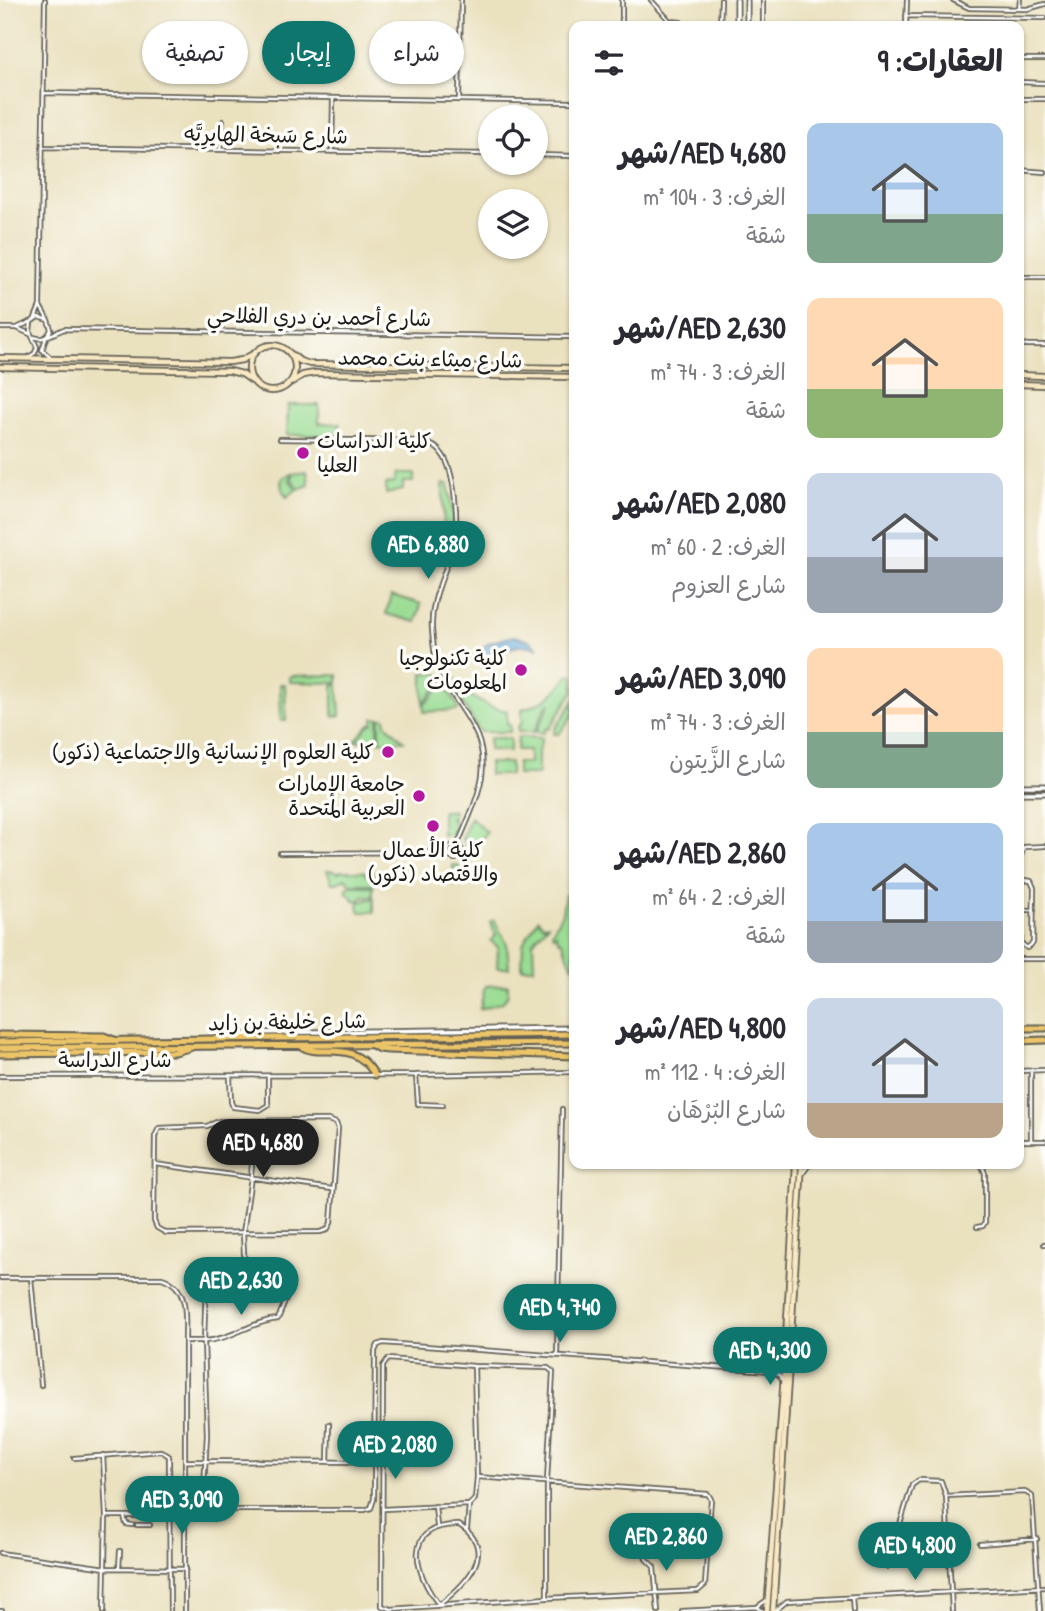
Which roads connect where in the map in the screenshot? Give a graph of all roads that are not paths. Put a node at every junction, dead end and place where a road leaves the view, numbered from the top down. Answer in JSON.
{"nodes":[{"id":1,"x":45,"y":0,"type":"edge"},
{"id":2,"x":461,"y":0,"type":"edge"},
{"id":3,"x":622,"y":0,"type":"edge"},
{"id":4,"x":652,"y":0,"type":"edge"},
{"id":5,"x":721,"y":0,"type":"edge"},
{"id":6,"x":737,"y":0,"type":"edge"},
{"id":7,"x":747,"y":0,"type":"edge"},
{"id":8,"x":763,"y":0,"type":"edge"},
{"id":9,"x":907,"y":0,"type":"edge"},
{"id":10,"x":953,"y":0,"type":"edge"},
{"id":11,"x":1020,"y":0,"type":"edge"},
{"id":12,"x":1045,"y":4,"type":"edge"},
{"id":13,"x":1019,"y":9,"type":"junction"},
{"id":14,"x":906,"y":16,"type":"junction"},
{"id":15,"x":1045,"y":18,"type":"edge"},
{"id":16,"x":622,"y":21,"type":"edge"},
{"id":17,"x":669,"y":21,"type":"edge"},
{"id":18,"x":720,"y":21,"type":"edge"},
{"id":19,"x":736,"y":21,"type":"edge"},
{"id":20,"x":747,"y":21,"type":"edge"},
{"id":21,"x":763,"y":21,"type":"edge"},
{"id":22,"x":906,"y":21,"type":"edge"},
{"id":23,"x":1024,"y":59,"type":"edge"},
{"id":24,"x":1045,"y":59,"type":"edge"},
{"id":25,"x":1024,"y":82,"type":"edge"},
{"id":26,"x":1045,"y":83,"type":"edge"},
{"id":27,"x":44,"y":93,"type":"junction"},
{"id":28,"x":333,"y":98,"type":"junction"},
{"id":29,"x":1024,"y":99,"type":"edge"},
{"id":30,"x":1045,"y":99,"type":"edge"},
{"id":31,"x":459,"y":100,"type":"junction"},
{"id":32,"x":569,"y":102,"type":"edge"},
{"id":33,"x":223,"y":121,"type":"dead end"},
{"id":34,"x":41,"y":147,"type":"junction"},
{"id":35,"x":220,"y":150,"type":"junction"},
{"id":36,"x":332,"y":152,"type":"junction"},
{"id":37,"x":478,"y":155,"type":"edge"},
{"id":38,"x":548,"y":155,"type":"edge"},
{"id":39,"x":569,"y":156,"type":"edge"},
{"id":40,"x":1024,"y":170,"type":"edge"},
{"id":41,"x":1045,"y":172,"type":"edge"},
{"id":42,"x":1024,"y":277,"type":"edge"},
{"id":43,"x":1045,"y":277,"type":"edge"},
{"id":44,"x":40,"y":306,"type":"junction"},
{"id":45,"x":33,"y":320,"type":"junction"},
{"id":46,"x":49,"y":321,"type":"junction"},
{"id":47,"x":0,"y":328,"type":"edge"},
{"id":48,"x":17,"y":328,"type":"junction"},
{"id":49,"x":64,"y":329,"type":"junction"},
{"id":50,"x":33,"y":336,"type":"junction"},
{"id":51,"x":47,"y":337,"type":"junction"},
{"id":52,"x":569,"y":337,"type":"edge"},
{"id":53,"x":1024,"y":345,"type":"edge"},
{"id":54,"x":1045,"y":345,"type":"edge"},
{"id":55,"x":253,"y":354,"type":"junction"},
{"id":56,"x":291,"y":354,"type":"junction"},
{"id":57,"x":0,"y":358,"type":"edge"},
{"id":58,"x":26,"y":359,"type":"junction"},
{"id":59,"x":53,"y":359,"type":"junction"},
{"id":60,"x":0,"y":367,"type":"edge"},
{"id":61,"x":569,"y":368,"type":"edge"},
{"id":62,"x":1024,"y":375,"type":"edge"},
{"id":63,"x":1045,"y":376,"type":"edge"},
{"id":64,"x":569,"y":377,"type":"edge"},
{"id":65,"x":252,"y":381,"type":"junction"},
{"id":66,"x":288,"y":384,"type":"junction"},
{"id":67,"x":1024,"y":384,"type":"edge"},
{"id":68,"x":1045,"y":385,"type":"edge"},
{"id":69,"x":280,"y":439,"type":"dead end"},
{"id":70,"x":1024,"y":786,"type":"edge"},
{"id":71,"x":1045,"y":786,"type":"edge"},
{"id":72,"x":1024,"y":793,"type":"edge"},
{"id":73,"x":1045,"y":793,"type":"edge"},
{"id":74,"x":457,"y":846,"type":"junction"},
{"id":75,"x":1045,"y":846,"type":"edge"},
{"id":76,"x":1024,"y":847,"type":"edge"},
{"id":77,"x":448,"y":852,"type":"junction"},
{"id":78,"x":280,"y":853,"type":"dead end"},
{"id":79,"x":1024,"y":883,"type":"edge"},
{"id":80,"x":1024,"y":910,"type":"edge"},
{"id":81,"x":1034,"y":910,"type":"junction"},
{"id":82,"x":1024,"y":946,"type":"edge"},
{"id":83,"x":1027,"y":948,"type":"junction"},
{"id":84,"x":1027,"y":959,"type":"joint"},
{"id":85,"x":1045,"y":959,"type":"edge"},
{"id":86,"x":569,"y":1028,"type":"edge"},
{"id":87,"x":1024,"y":1028,"type":"edge"},
{"id":88,"x":1045,"y":1028,"type":"edge"},
{"id":89,"x":569,"y":1034,"type":"edge"},
{"id":90,"x":0,"y":1035,"type":"edge"},
{"id":91,"x":234,"y":1038,"type":"junction"},
{"id":92,"x":1045,"y":1040,"type":"edge"},
{"id":93,"x":117,"y":1041,"type":"junction"},
{"id":94,"x":1024,"y":1041,"type":"edge"},
{"id":95,"x":0,"y":1042,"type":"edge"},
{"id":96,"x":569,"y":1043,"type":"edge"},
{"id":97,"x":301,"y":1045,"type":"junction"},
{"id":98,"x":372,"y":1045,"type":"junction"},
{"id":99,"x":192,"y":1047,"type":"junction"},
{"id":100,"x":0,"y":1048,"type":"edge"},
{"id":101,"x":0,"y":1054,"type":"edge"},
{"id":102,"x":569,"y":1056,"type":"edge"},
{"id":103,"x":1045,"y":1070,"type":"edge"},
{"id":104,"x":1024,"y":1071,"type":"edge"},
{"id":105,"x":1031,"y":1071,"type":"junction"},
{"id":106,"x":569,"y":1072,"type":"edge"},
{"id":107,"x":375,"y":1075,"type":"junction"},
{"id":108,"x":416,"y":1075,"type":"junction"},
{"id":109,"x":0,"y":1076,"type":"edge"},
{"id":110,"x":230,"y":1076,"type":"junction"},
{"id":111,"x":268,"y":1076,"type":"junction"},
{"id":112,"x":443,"y":1105,"type":"dead end"},
{"id":113,"x":562,"y":1109,"type":"dead end"},
{"id":114,"x":255,"y":1122,"type":"junction"},
{"id":115,"x":1031,"y":1141,"type":"junction"},
{"id":116,"x":1045,"y":1141,"type":"edge"},
{"id":117,"x":1024,"y":1142,"type":"edge"},
{"id":118,"x":155,"y":1164,"type":"junction"},
{"id":119,"x":796,"y":1169,"type":"edge"},
{"id":120,"x":802,"y":1169,"type":"edge"},
{"id":121,"x":806,"y":1169,"type":"edge"},
{"id":122,"x":983,"y":1169,"type":"edge"},
{"id":123,"x":251,"y":1177,"type":"junction"},
{"id":124,"x":801,"y":1178,"type":"junction"},
{"id":125,"x":332,"y":1189,"type":"junction"},
{"id":126,"x":977,"y":1227,"type":"dead end"},
{"id":127,"x":243,"y":1233,"type":"junction"},
{"id":128,"x":0,"y":1278,"type":"edge"},
{"id":129,"x":31,"y":1278,"type":"junction"},
{"id":130,"x":268,"y":1290,"type":"dead end"},
{"id":131,"x":185,"y":1341,"type":"junction"},
{"id":132,"x":204,"y":1341,"type":"junction"},
{"id":133,"x":785,"y":1355,"type":"junction"},
{"id":134,"x":557,"y":1356,"type":"junction"},
{"id":135,"x":474,"y":1366,"type":"junction"},
{"id":136,"x":770,"y":1371,"type":"junction"},
{"id":137,"x":41,"y":1385,"type":"dead end"},
{"id":138,"x":783,"y":1389,"type":"junction"},
{"id":139,"x":329,"y":1424,"type":"dead end"},
{"id":140,"x":103,"y":1455,"type":"junction"},
{"id":141,"x":74,"y":1458,"type":"dead end"},
{"id":142,"x":185,"y":1461,"type":"junction"},
{"id":143,"x":205,"y":1462,"type":"junction"},
{"id":144,"x":328,"y":1462,"type":"junction"},
{"id":145,"x":374,"y":1462,"type":"junction"},
{"id":146,"x":477,"y":1477,"type":"junction"},
{"id":147,"x":547,"y":1481,"type":"junction"},
{"id":148,"x":946,"y":1496,"type":"junction"},
{"id":149,"x":469,"y":1505,"type":"junction"},
{"id":150,"x":435,"y":1506,"type":"junction"},
{"id":151,"x":383,"y":1509,"type":"junction"},
{"id":152,"x":106,"y":1516,"type":"junction"},
{"id":153,"x":124,"y":1516,"type":"junction"},
{"id":154,"x":144,"y":1516,"type":"junction"},
{"id":155,"x":149,"y":1516,"type":"dead end"},
{"id":156,"x":144,"y":1525,"type":"junction"},
{"id":157,"x":150,"y":1525,"type":"dead end"},
{"id":158,"x":437,"y":1526,"type":"junction"},
{"id":159,"x":467,"y":1531,"type":"junction"},
{"id":160,"x":1037,"y":1539,"type":"junction"},
{"id":161,"x":642,"y":1542,"type":"dead end"},
{"id":162,"x":980,"y":1544,"type":"dead end"},
{"id":163,"x":120,"y":1550,"type":"dead end"},
{"id":164,"x":0,"y":1553,"type":"edge"},
{"id":165,"x":106,"y":1567,"type":"junction"},
{"id":166,"x":887,"y":1567,"type":"dead end"},
{"id":167,"x":120,"y":1568,"type":"junction"},
{"id":168,"x":170,"y":1569,"type":"junction"},
{"id":169,"x":186,"y":1569,"type":"junction"},
{"id":170,"x":1045,"y":1587,"type":"edge"},
{"id":171,"x":1039,"y":1588,"type":"junction"},
{"id":172,"x":951,"y":1592,"type":"junction"},
{"id":173,"x":656,"y":1593,"type":"junction"},
{"id":174,"x":775,"y":1593,"type":"junction"},
{"id":175,"x":547,"y":1598,"type":"junction"},
{"id":176,"x":852,"y":1598,"type":"junction"},
{"id":177,"x":767,"y":1600,"type":"junction"},
{"id":178,"x":787,"y":1601,"type":"junction"},
{"id":179,"x":439,"y":1605,"type":"junction"},
{"id":180,"x":757,"y":1607,"type":"junction"},
{"id":181,"x":104,"y":1611,"type":"edge"},
{"id":182,"x":170,"y":1611,"type":"edge"},
{"id":183,"x":185,"y":1611,"type":"edge"},
{"id":184,"x":658,"y":1611,"type":"edge"},
{"id":185,"x":682,"y":1611,"type":"edge"},
{"id":186,"x":765,"y":1611,"type":"edge"},
{"id":187,"x":774,"y":1611,"type":"edge"},
{"id":188,"x":853,"y":1611,"type":"edge"},
{"id":189,"x":952,"y":1611,"type":"edge"},
{"id":190,"x":1040,"y":1611,"type":"edge"}],
"edges":[{"from":1,"to":27,"type":"street"},
{"from":2,"to":31,"type":"street"},
{"from":3,"to":16,"type":"street"},
{"from":4,"to":17,"type":"street"},
{"from":5,"to":18,"type":"street"},
{"from":6,"to":19,"type":"street"},
{"from":7,"to":20,"type":"street"},
{"from":8,"to":21,"type":"street"},
{"from":9,"to":14,"type":"street"},
{"from":10,"to":13,"type":"street"},
{"from":11,"to":13,"type":"street"},
{"from":12,"to":13,"type":"street"},
{"from":14,"to":15,"type":"street"},
{"from":14,"to":22,"type":"street"},
{"from":23,"to":24,"type":"street"},
{"from":25,"to":26,"type":"street"},
{"from":27,"to":28,"type":"street"},
{"from":27,"to":34,"type":"street"},
{"from":28,"to":31,"type":"street"},
{"from":28,"to":36,"type":"street"},
{"from":29,"to":30,"type":"street"},
{"from":31,"to":32,"type":"street"},
{"from":33,"to":35,"type":"street"},
{"from":34,"to":35,"type":"street","name":"شارع سَبخة الهايرِيَّه"},
{"from":34,"to":44,"type":"street"},
{"from":35,"to":36,"type":"street","name":"شارع سَبخة الهايرِيَّه"},
{"from":36,"to":37,"type":"street","name":"شارع سَبخة الهايرِيَّه"},
{"from":38,"to":39,"type":"street"},
{"from":40,"to":41,"type":"street"},
{"from":42,"to":43,"type":"street"},
{"from":44,"to":45,"type":"street"},
{"from":44,"to":46,"type":"street"},
{"from":45,"to":46,"type":"street"},
{"from":45,"to":48,"type":"street"},
{"from":45,"to":50,"type":"street"},
{"from":46,"to":49,"type":"street","name":"شارع أحمد بن دري الفلاحي"},
{"from":46,"to":51,"type":"street"},
{"from":47,"to":48,"type":"street"},
{"from":48,"to":50,"type":"street"},
{"from":49,"to":51,"type":"street","name":"شارع أحمد بن دري الفلاحي"},
{"from":49,"to":52,"type":"street","name":"شارع أحمد بن دري الفلاحي"},
{"from":50,"to":51,"type":"street"},
{"from":50,"to":58,"type":"street"},
{"from":51,"to":59,"type":"street"},
{"from":53,"to":54,"type":"street"},
{"from":55,"to":56,"type":"main road"},
{"from":55,"to":59,"type":"main road"},
{"from":55,"to":65,"type":"main road"},
{"from":56,"to":61,"type":"main road","name":"شارع ميثاء بنت محمد"},
{"from":56,"to":66,"type":"main road"},
{"from":57,"to":58,"type":"main road"},
{"from":58,"to":59,"type":"main road"},
{"from":60,"to":65,"type":"main road"},
{"from":62,"to":63,"type":"main road"},
{"from":64,"to":66,"type":"main road","name":"شارع ميثاء بنت محمد"},
{"from":65,"to":66,"type":"main road"},
{"from":67,"to":68,"type":"main road"},
{"from":69,"to":74,"type":"street"},
{"from":70,"to":71,"type":"street"},
{"from":72,"to":73,"type":"street"},
{"from":74,"to":77,"type":"street"},
{"from":74,"to":77,"type":"street"},
{"from":75,"to":76,"type":"street"},
{"from":77,"to":78,"type":"street"},
{"from":79,"to":81,"type":"street"},
{"from":80,"to":81,"type":"street"},
{"from":81,"to":83,"type":"street"},
{"from":82,"to":83,"type":"street"},
{"from":83,"to":84,"type":"street"},
{"from":84,"to":85,"type":"street"},
{"from":86,"to":91,"type":"street"},
{"from":87,"to":88,"type":"main road"},
{"from":89,"to":91,"type":"main road","name":"شارع خليفة بن زايد"},
{"from":90,"to":93,"type":"main road"},
{"from":91,"to":93,"type":"main road","name":"شارع خليفة بن زايد"},
{"from":92,"to":94,"type":"main road"},
{"from":93,"to":95,"type":"main road","name":"شارع خليفة بن زايد"},
{"from":96,"to":98,"type":"main road","name":"شارع خليفة بن زايد"},
{"from":97,"to":98,"type":"main road","name":"شارع خليفة بن زايد"},
{"from":97,"to":99,"type":"main road","name":"شارع خليفة بن زايد"},
{"from":97,"to":107,"type":"main road"},
{"from":98,"to":102,"type":"main road"},
{"from":99,"to":100,"type":"main road","name":"شارع خليفة بن زايد"},
{"from":99,"to":101,"type":"main road"},
{"from":103,"to":105,"type":"street"},
{"from":104,"to":105,"type":"street"},
{"from":105,"to":115,"type":"street"},
{"from":106,"to":108,"type":"street","name":"شارع الدراسة"},
{"from":107,"to":108,"type":"street","name":"شارع الدراسة"},
{"from":107,"to":111,"type":"street","name":"شارع الدراسة"},
{"from":108,"to":112,"type":"street"},
{"from":109,"to":110,"type":"street","name":"شارع الدراسة"},
{"from":110,"to":111,"type":"street","name":"شارع الدراسة"},
{"from":110,"to":111,"type":"street"},
{"from":113,"to":134,"type":"street"},
{"from":114,"to":118,"type":"street"},
{"from":114,"to":123,"type":"street"},
{"from":114,"to":125,"type":"street"},
{"from":115,"to":116,"type":"street"},
{"from":115,"to":117,"type":"street"},
{"from":118,"to":123,"type":"street"},
{"from":118,"to":127,"type":"street"},
{"from":119,"to":133,"type":"main road"},
{"from":120,"to":124,"type":"main road"},
{"from":121,"to":124,"type":"street"},
{"from":122,"to":126,"type":"street"},
{"from":123,"to":125,"type":"street"},
{"from":123,"to":127,"type":"street"},
{"from":124,"to":174,"type":"main road"},
{"from":125,"to":127,"type":"street"},
{"from":127,"to":132,"type":"street"},
{"from":128,"to":129,"type":"street"},
{"from":129,"to":131,"type":"street"},
{"from":129,"to":137,"type":"street"},
{"from":130,"to":132,"type":"street"},
{"from":131,"to":132,"type":"street"},
{"from":131,"to":142,"type":"street"},
{"from":132,"to":143,"type":"street"},
{"from":133,"to":136,"type":"street"},
{"from":133,"to":138,"type":"main road"},
{"from":134,"to":136,"type":"street"},
{"from":134,"to":145,"type":"street"},
{"from":135,"to":146,"type":"street"},
{"from":135,"to":147,"type":"street"},
{"from":135,"to":151,"type":"street"},
{"from":136,"to":138,"type":"street"},
{"from":138,"to":177,"type":"main road"},
{"from":139,"to":144,"type":"street"},
{"from":140,"to":141,"type":"street"},
{"from":140,"to":152,"type":"street"},
{"from":140,"to":168,"type":"street"},
{"from":142,"to":143,"type":"street"},
{"from":142,"to":169,"type":"street"},
{"from":143,"to":144,"type":"street"},
{"from":143,"to":145,"type":"street"},
{"from":144,"to":145,"type":"street"},
{"from":146,"to":147,"type":"street"},
{"from":146,"to":149,"type":"street"},
{"from":147,"to":173,"type":"street"},
{"from":147,"to":175,"type":"street"},
{"from":148,"to":160,"type":"street"},
{"from":148,"to":166,"type":"street"},
{"from":148,"to":172,"type":"street"},
{"from":149,"to":150,"type":"street"},
{"from":149,"to":159,"type":"street"},
{"from":150,"to":151,"type":"street"},
{"from":150,"to":158,"type":"street"},
{"from":151,"to":179,"type":"street"},
{"from":152,"to":153,"type":"street"},
{"from":152,"to":165,"type":"street"},
{"from":153,"to":154,"type":"street"},
{"from":153,"to":156,"type":"street"},
{"from":154,"to":155,"type":"street"},
{"from":154,"to":156,"type":"street"},
{"from":156,"to":157,"type":"street"},
{"from":158,"to":159,"type":"street"},
{"from":158,"to":179,"type":"street"},
{"from":159,"to":179,"type":"street"},
{"from":160,"to":162,"type":"street"},
{"from":160,"to":171,"type":"street"},
{"from":161,"to":173,"type":"street"},
{"from":163,"to":167,"type":"street"},
{"from":164,"to":165,"type":"street"},
{"from":165,"to":167,"type":"street"},
{"from":165,"to":181,"type":"street"},
{"from":167,"to":168,"type":"street"},
{"from":168,"to":169,"type":"street"},
{"from":168,"to":182,"type":"street"},
{"from":169,"to":183,"type":"street"},
{"from":170,"to":171,"type":"street"},
{"from":171,"to":172,"type":"street"},
{"from":171,"to":190,"type":"street"},
{"from":172,"to":176,"type":"street"},
{"from":172,"to":189,"type":"street"},
{"from":173,"to":175,"type":"street"},
{"from":173,"to":184,"type":"street"},
{"from":174,"to":178,"type":"street"},
{"from":174,"to":187,"type":"main road"},
{"from":175,"to":179,"type":"street"},
{"from":176,"to":178,"type":"street"},
{"from":176,"to":188,"type":"street"},
{"from":177,"to":180,"type":"street"},
{"from":177,"to":186,"type":"main road"},
{"from":178,"to":187,"type":"street"},
{"from":180,"to":185,"type":"street"},
{"from":180,"to":186,"type":"street"}]}
